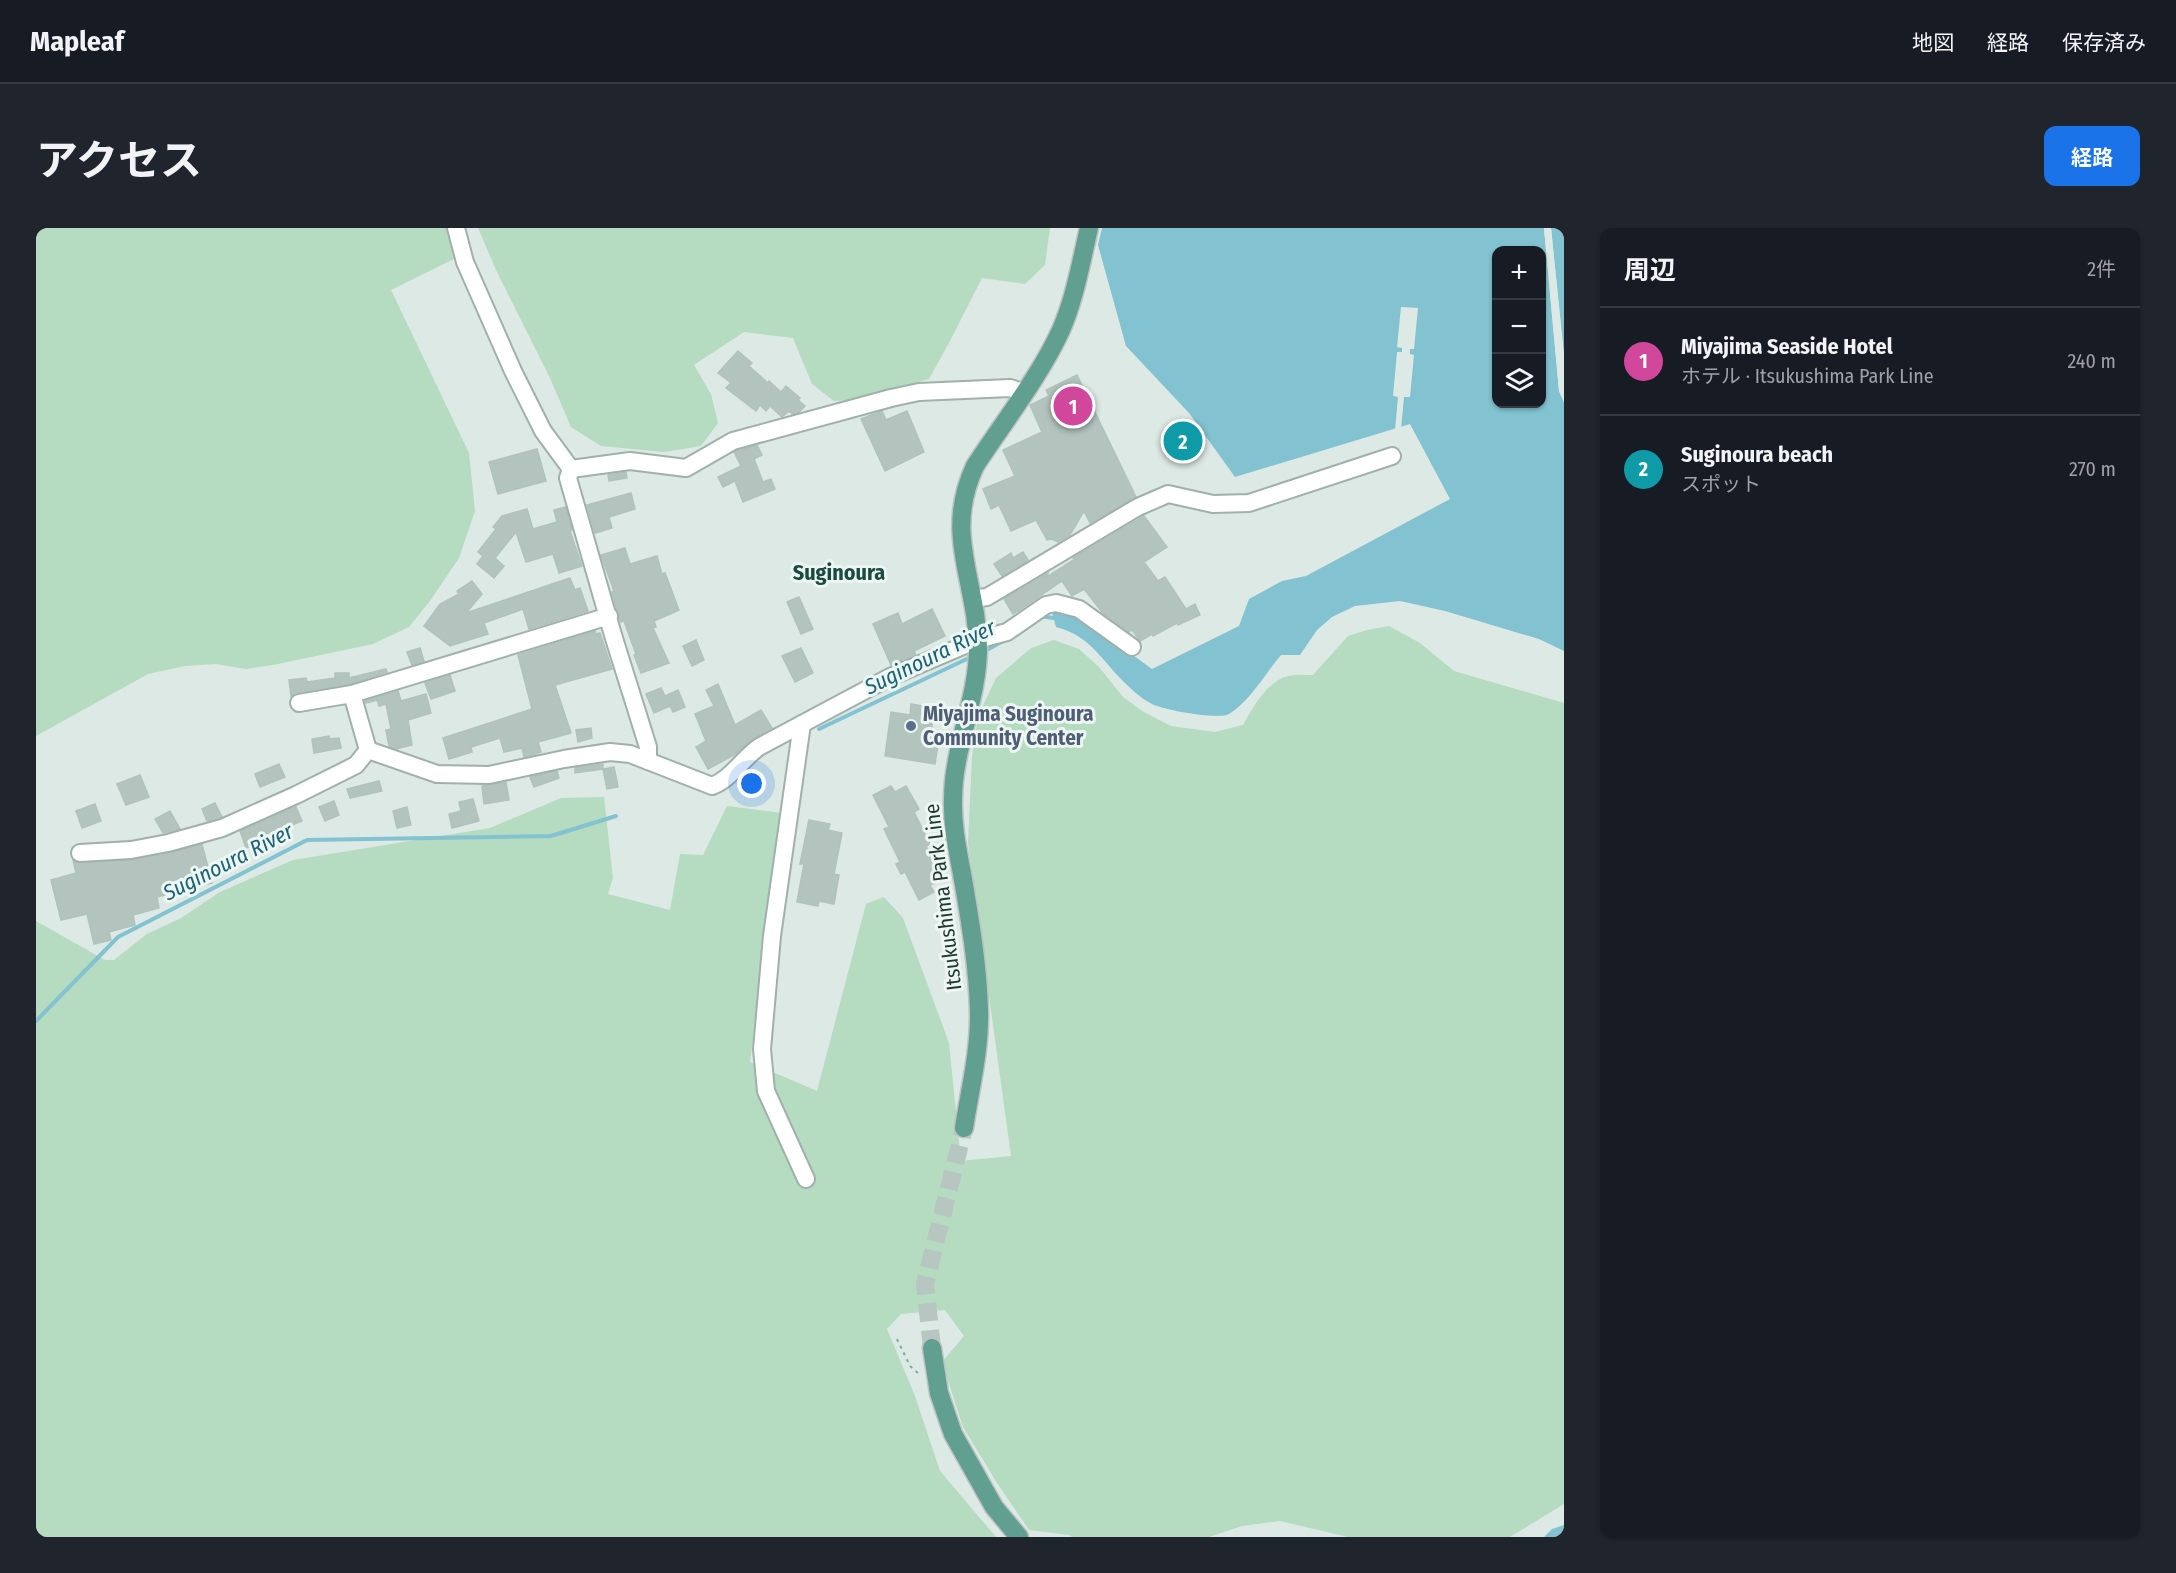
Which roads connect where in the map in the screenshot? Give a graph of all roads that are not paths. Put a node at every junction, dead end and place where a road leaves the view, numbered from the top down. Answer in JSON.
{"nodes":[{"id":1,"x":456,"y":228,"type":"edge"},
{"id":2,"x":1089,"y":228,"type":"edge"},
{"id":3,"x":1023,"y":392,"type":"junction"},
{"id":4,"x":1392,"y":456,"type":"dead end"},
{"id":5,"x":571,"y":469,"type":"junction"},
{"id":6,"x":972,"y":599,"type":"junction"},
{"id":7,"x":609,"y":616,"type":"junction"},
{"id":8,"x":977,"y":645,"type":"junction"},
{"id":9,"x":1132,"y":647,"type":"dead end"},
{"id":10,"x":352,"y":694,"type":"junction"},
{"id":11,"x":299,"y":703,"type":"dead end"},
{"id":12,"x":802,"y":724,"type":"junction"},
{"id":13,"x":368,"y":750,"type":"junction"},
{"id":14,"x":648,"y":761,"type":"junction"},
{"id":15,"x":80,"y":853,"type":"dead end"},
{"id":16,"x":964,"y":1128,"type":"tunnel mouth"},
{"id":17,"x":806,"y":1179,"type":"dead end"},
{"id":18,"x":932,"y":1348,"type":"tunnel mouth"},
{"id":19,"x":1019,"y":1537,"type":"edge"}],
"edges":[{"from":1,"to":5,"type":"street"},
{"from":2,"to":3,"type":"main road","name":"Itsukushima Park Line"},
{"from":3,"to":5,"type":"street"},
{"from":3,"to":6,"type":"main road","name":"Itsukushima Park Line"},
{"from":4,"to":6,"type":"street"},
{"from":5,"to":7,"type":"street"},
{"from":6,"to":8,"type":"main road","name":"Itsukushima Park Line"},
{"from":7,"to":10,"type":"street"},
{"from":7,"to":14,"type":"street"},
{"from":8,"to":9,"type":"street"},
{"from":8,"to":12,"type":"street"},
{"from":8,"to":16,"type":"main road","name":"Itsukushima Park Line"},
{"from":10,"to":11,"type":"street"},
{"from":10,"to":13,"type":"street"},
{"from":12,"to":14,"type":"street"},
{"from":12,"to":17,"type":"street"},
{"from":13,"to":14,"type":"street"},
{"from":13,"to":15,"type":"street"},
{"from":18,"to":19,"type":"main road"}]}
